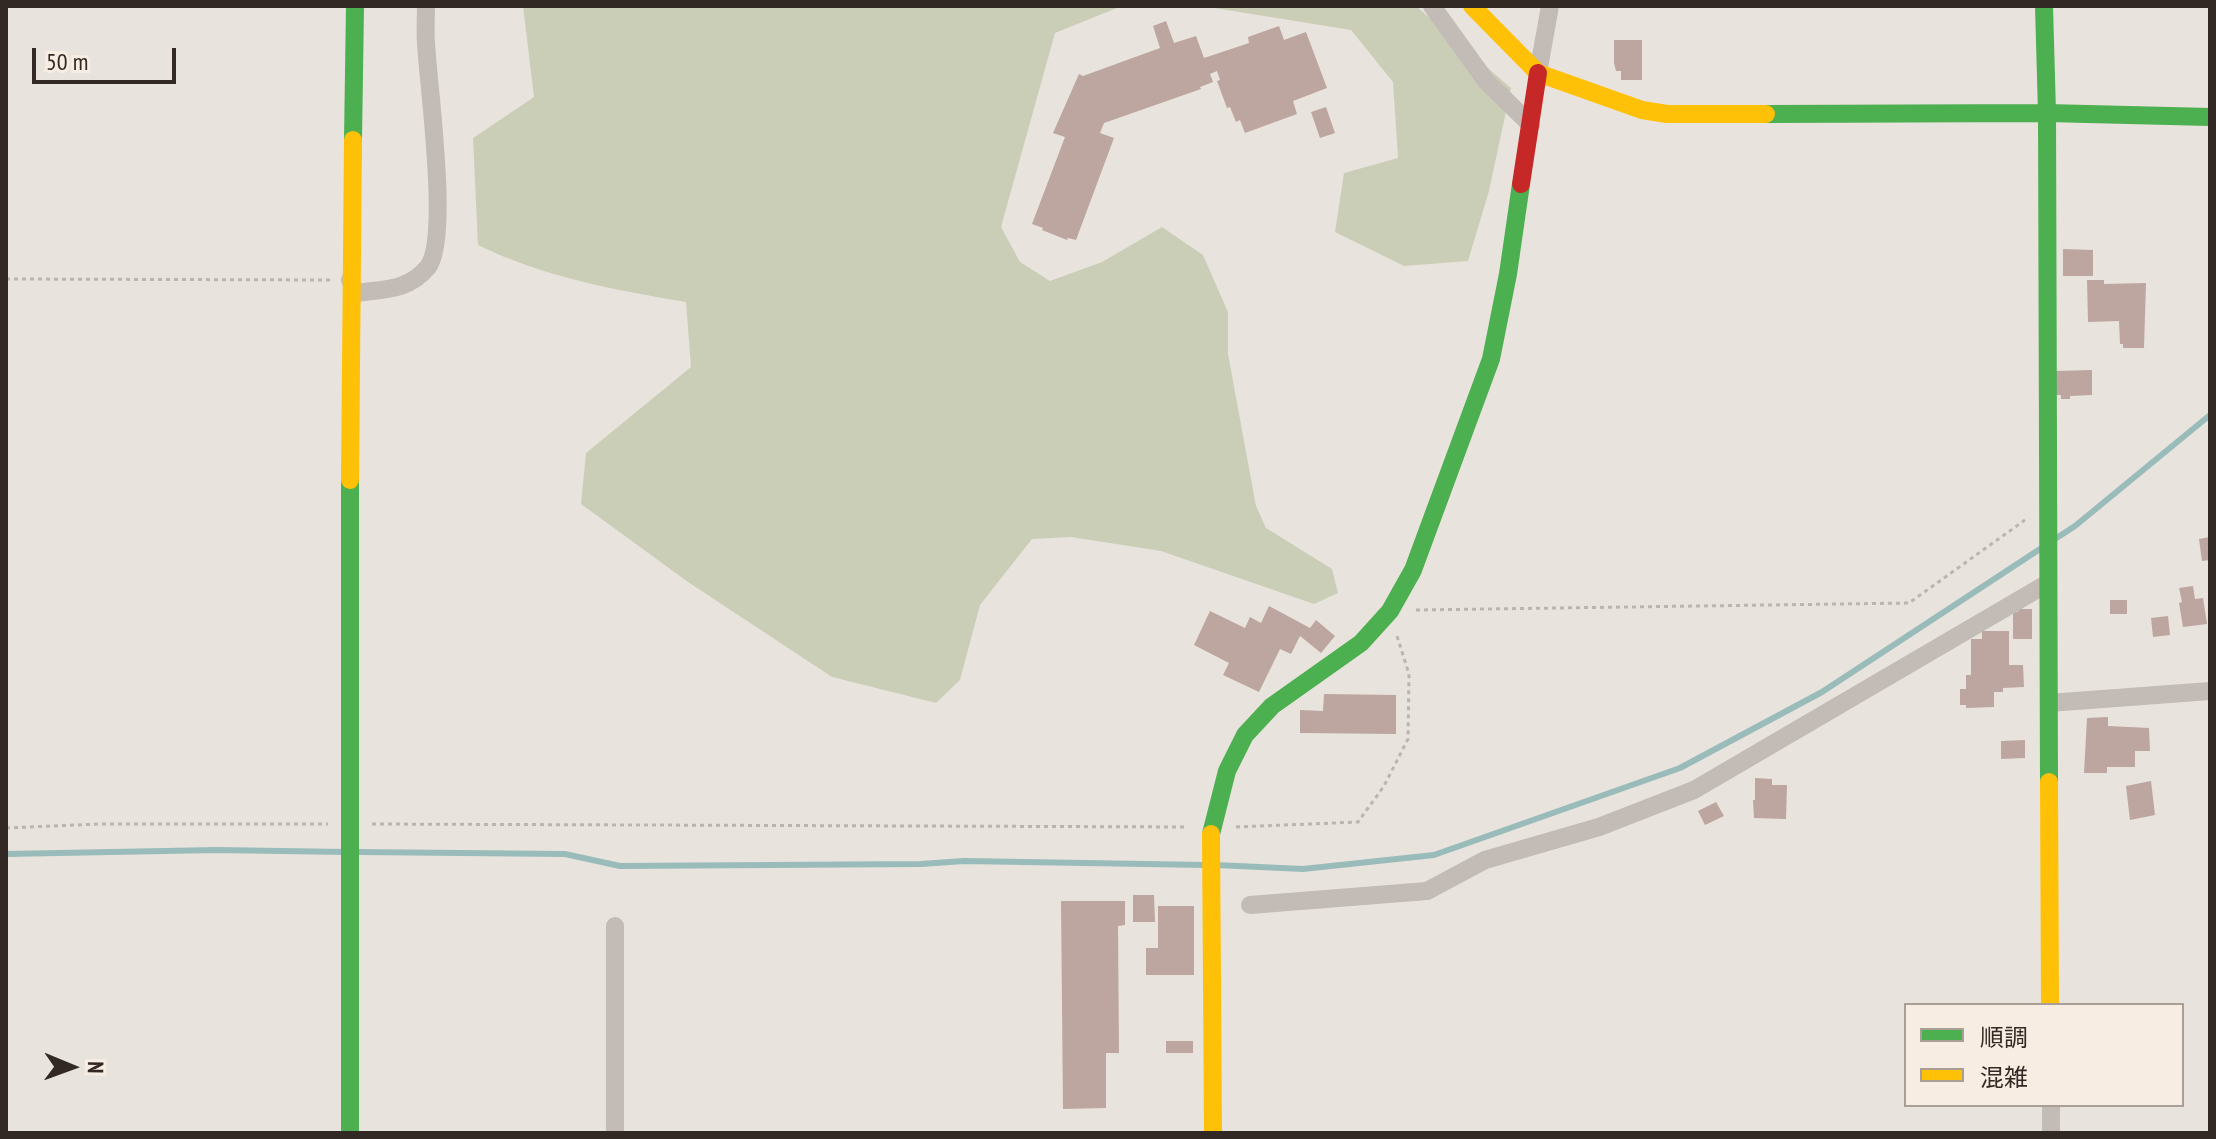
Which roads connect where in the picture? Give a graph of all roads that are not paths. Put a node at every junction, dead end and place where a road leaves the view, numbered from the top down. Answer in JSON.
{"nodes":[{"id":1,"x":355,"y":6,"type":"edge"},
{"id":2,"x":426,"y":6,"type":"edge"},
{"id":3,"x":1432,"y":6,"type":"edge"},
{"id":4,"x":1472,"y":6,"type":"edge"},
{"id":5,"x":1550,"y":6,"type":"edge"},
{"id":6,"x":2044,"y":6,"type":"edge"},
{"id":7,"x":1538,"y":73,"type":"junction"},
{"id":8,"x":2047,"y":113,"type":"junction"},
{"id":9,"x":2210,"y":117,"type":"edge"},
{"id":10,"x":1531,"y":125,"type":"junction"},
{"id":11,"x":350,"y":280,"type":"junction"},
{"id":12,"x":2048,"y":583,"type":"junction"},
{"id":13,"x":2210,"y":691,"type":"edge"},
{"id":14,"x":2049,"y":703,"type":"junction"},
{"id":15,"x":1250,"y":905,"type":"dead end"},
{"id":16,"x":615,"y":926,"type":"dead end"},
{"id":17,"x":2050,"y":1003,"type":"edge"},
{"id":18,"x":2051,"y":1107,"type":"edge"},
{"id":19,"x":350,"y":1133,"type":"edge"},
{"id":20,"x":615,"y":1133,"type":"edge"},
{"id":21,"x":1213,"y":1133,"type":"edge"},
{"id":22,"x":2051,"y":1133,"type":"edge"}],
"edges":[{"from":1,"to":11,"type":"street"},
{"from":2,"to":11,"type":"street"},
{"from":3,"to":10,"type":"street"},
{"from":4,"to":7,"type":"street"},
{"from":5,"to":7,"type":"street"},
{"from":6,"to":8,"type":"street"},
{"from":7,"to":8,"type":"street"},
{"from":7,"to":10,"type":"street"},
{"from":8,"to":9,"type":"street"},
{"from":8,"to":12,"type":"street"},
{"from":10,"to":21,"type":"street"},
{"from":11,"to":19,"type":"street"},
{"from":12,"to":14,"type":"street"},
{"from":12,"to":15,"type":"street"},
{"from":13,"to":14,"type":"street"},
{"from":14,"to":17,"type":"street"},
{"from":16,"to":20,"type":"street"},
{"from":18,"to":22,"type":"street"}]}
